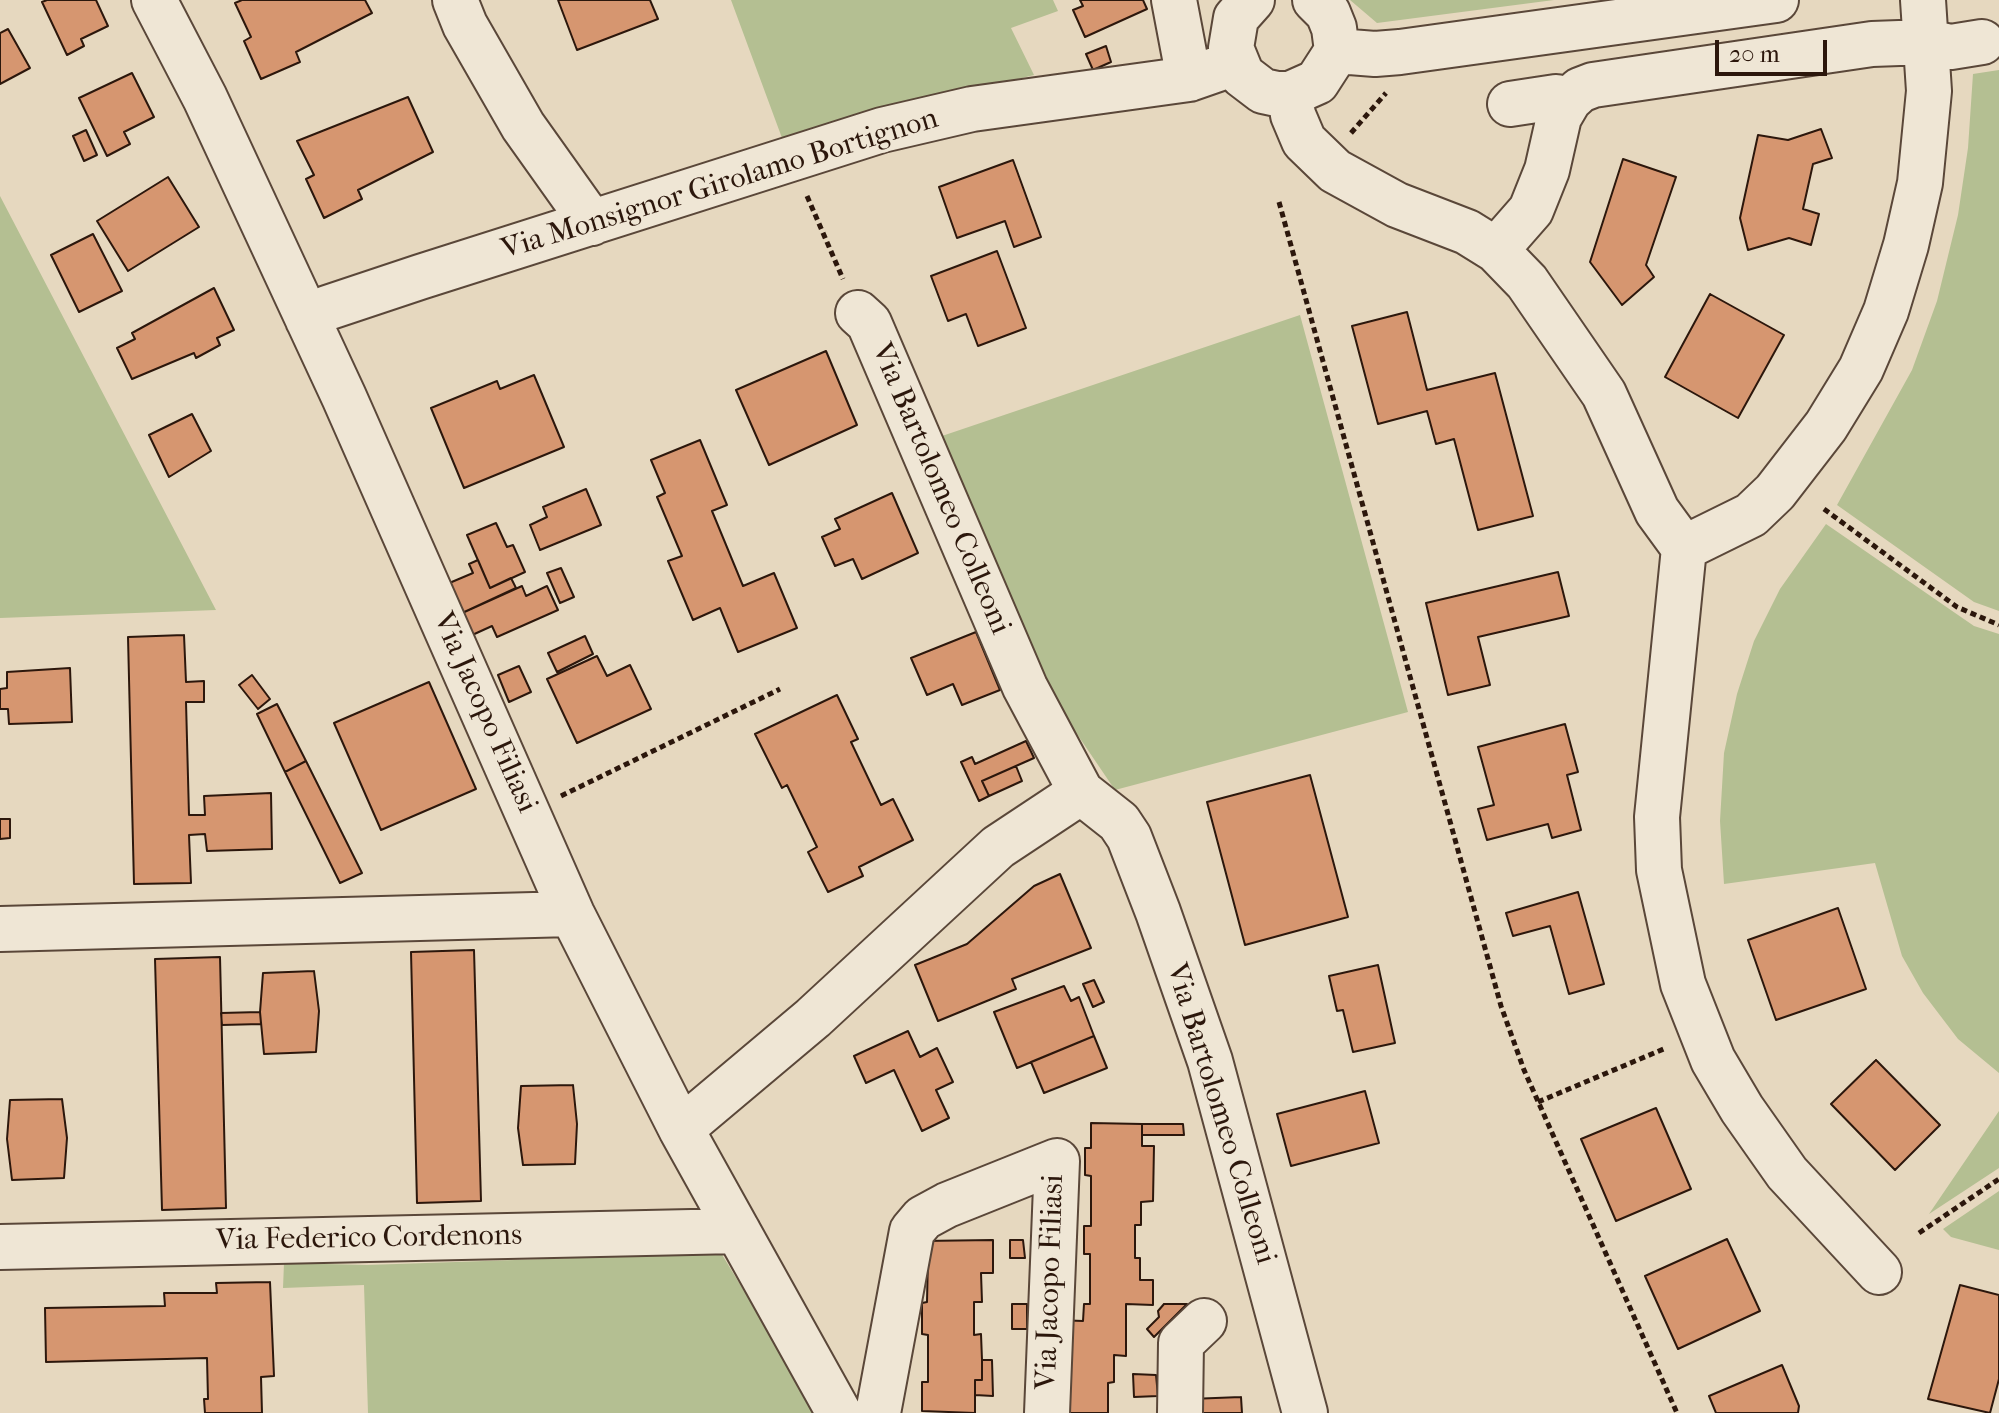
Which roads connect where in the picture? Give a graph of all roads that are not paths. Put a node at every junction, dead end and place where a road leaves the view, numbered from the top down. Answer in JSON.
{"nodes":[{"id":1,"x":154,"y":0,"type":"edge"},
{"id":2,"x":455,"y":0,"type":"edge"},
{"id":3,"x":1174,"y":0,"type":"edge"},
{"id":4,"x":1252,"y":0,"type":"edge"},
{"id":5,"x":1315,"y":0,"type":"edge"},
{"id":6,"x":1776,"y":0,"type":"edge"},
{"id":7,"x":1925,"y":21,"type":"edge"},
{"id":8,"x":1982,"y":42,"type":"dead end"},
{"id":9,"x":1337,"y":51,"type":"junction"},
{"id":10,"x":1235,"y":63,"type":"junction"},
{"id":11,"x":1189,"y":79,"type":"junction"},
{"id":12,"x":1290,"y":94,"type":"junction"},
{"id":13,"x":1569,"y":100,"type":"junction"},
{"id":14,"x":1510,"y":104,"type":"dead end"},
{"id":15,"x":592,"y":223,"type":"junction"},
{"id":16,"x":1496,"y":250,"type":"junction"},
{"id":17,"x":858,"y":313,"type":"road end"},
{"id":18,"x":308,"y":320,"type":"junction"},
{"id":19,"x":1684,"y":548,"type":"junction"},
{"id":20,"x":1081,"y":792,"type":"junction"},
{"id":21,"x":572,"y":914,"type":"junction"},
{"id":22,"x":0,"y":929,"type":"edge"},
{"id":23,"x":681,"y":1129,"type":"junction"},
{"id":24,"x":738,"y":1231,"type":"junction"},
{"id":25,"x":0,"y":1247,"type":"edge"},
{"id":26,"x":1879,"y":1272,"type":"dead end"},
{"id":27,"x":1204,"y":1321,"type":"dead end"},
{"id":28,"x":839,"y":1413,"type":"edge"},
{"id":29,"x":878,"y":1413,"type":"edge"},
{"id":30,"x":1047,"y":1413,"type":"edge"},
{"id":31,"x":1180,"y":1413,"type":"edge"},
{"id":32,"x":1305,"y":1413,"type":"edge"}],
"edges":[{"from":1,"to":18,"type":"street","name":"Via Jacopo Filiasi"},
{"from":2,"to":15,"type":"street"},
{"from":3,"to":11,"type":"street"},
{"from":4,"to":10,"type":"street"},
{"from":5,"to":9,"type":"street"},
{"from":6,"to":9,"type":"street"},
{"from":7,"to":8,"type":"street"},
{"from":7,"to":13,"type":"street"},
{"from":7,"to":19,"type":"street"},
{"from":9,"to":12,"type":"street"},
{"from":10,"to":11,"type":"street","name":"Via Monsignor Girolamo Bortignon"},
{"from":10,"to":12,"type":"street"},
{"from":11,"to":15,"type":"street","name":"Via Monsignor Girolamo Bortignon"},
{"from":12,"to":16,"type":"street"},
{"from":13,"to":14,"type":"street"},
{"from":13,"to":16,"type":"street"},
{"from":15,"to":18,"type":"street","name":"Via Monsignor Girolamo Bortignon"},
{"from":16,"to":19,"type":"street"},
{"from":17,"to":20,"type":"street","name":"Via Bartolomeo Colleoni"},
{"from":18,"to":21,"type":"street","name":"Via Jacopo Filiasi"},
{"from":19,"to":26,"type":"street"},
{"from":20,"to":23,"type":"street"},
{"from":20,"to":32,"type":"street","name":"Via Bartolomeo Colleoni"},
{"from":21,"to":22,"type":"street"},
{"from":21,"to":23,"type":"street","name":"Via Jacopo Filiasi"},
{"from":23,"to":24,"type":"street","name":"Via Jacopo Filiasi"},
{"from":24,"to":25,"type":"street","name":"Via Federico Cordenons"},
{"from":24,"to":28,"type":"street","name":"Via Jacopo Filiasi"},
{"from":27,"to":31,"type":"street"},
{"from":29,"to":30,"type":"street","name":"Via Jacopo Filiasi"}]}
